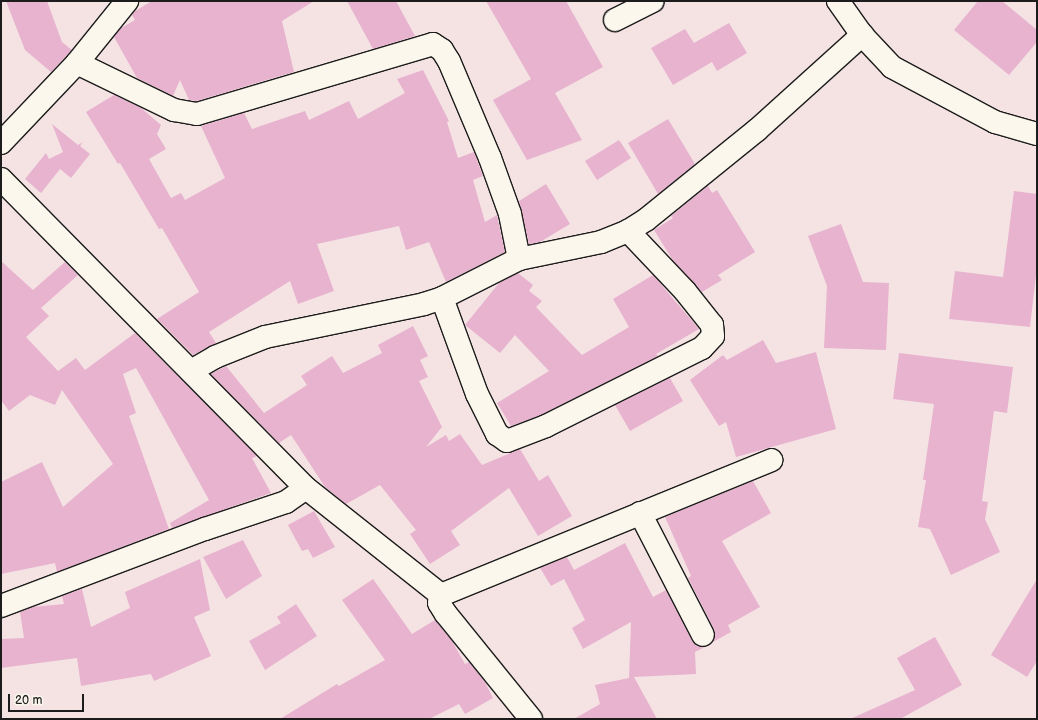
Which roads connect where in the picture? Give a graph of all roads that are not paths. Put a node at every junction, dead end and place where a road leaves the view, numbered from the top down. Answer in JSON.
{"nodes":[{"id":1,"x":127,"y":1,"type":"edge"},
{"id":2,"x":653,"y":1,"type":"edge"},
{"id":3,"x":838,"y":1,"type":"edge"},
{"id":4,"x":615,"y":20,"type":"dead end"},
{"id":5,"x":862,"y":35,"type":"junction"},
{"id":6,"x":78,"y":63,"type":"junction"},
{"id":7,"x":1037,"y":134,"type":"edge"},
{"id":8,"x":1,"y":143,"type":"edge"},
{"id":9,"x":1,"y":179,"type":"edge"},
{"id":10,"x":628,"y":231,"type":"junction"},
{"id":11,"x":519,"y":260,"type":"junction"},
{"id":12,"x":442,"y":298,"type":"junction"},
{"id":13,"x":191,"y":371,"type":"junction"},
{"id":14,"x":771,"y":460,"type":"dead end"},
{"id":15,"x":306,"y":488,"type":"junction"},
{"id":16,"x":640,"y":513,"type":"junction"},
{"id":17,"x":441,"y":595,"type":"junction"},
{"id":18,"x":1,"y":606,"type":"edge"},
{"id":19,"x":703,"y":635,"type":"dead end"},
{"id":20,"x":531,"y":719,"type":"edge"}],
"edges":[{"from":1,"to":6,"type":"street"},
{"from":2,"to":4,"type":"street"},
{"from":3,"to":5,"type":"street"},
{"from":5,"to":7,"type":"street"},
{"from":5,"to":10,"type":"street"},
{"from":6,"to":8,"type":"street"},
{"from":6,"to":11,"type":"street"},
{"from":9,"to":13,"type":"street"},
{"from":10,"to":11,"type":"street"},
{"from":10,"to":12,"type":"street"},
{"from":11,"to":12,"type":"street"},
{"from":12,"to":13,"type":"street"},
{"from":13,"to":15,"type":"street"},
{"from":14,"to":16,"type":"street"},
{"from":15,"to":17,"type":"street"},
{"from":15,"to":18,"type":"street"},
{"from":16,"to":17,"type":"street"},
{"from":16,"to":19,"type":"street"},
{"from":17,"to":20,"type":"street"}]}
